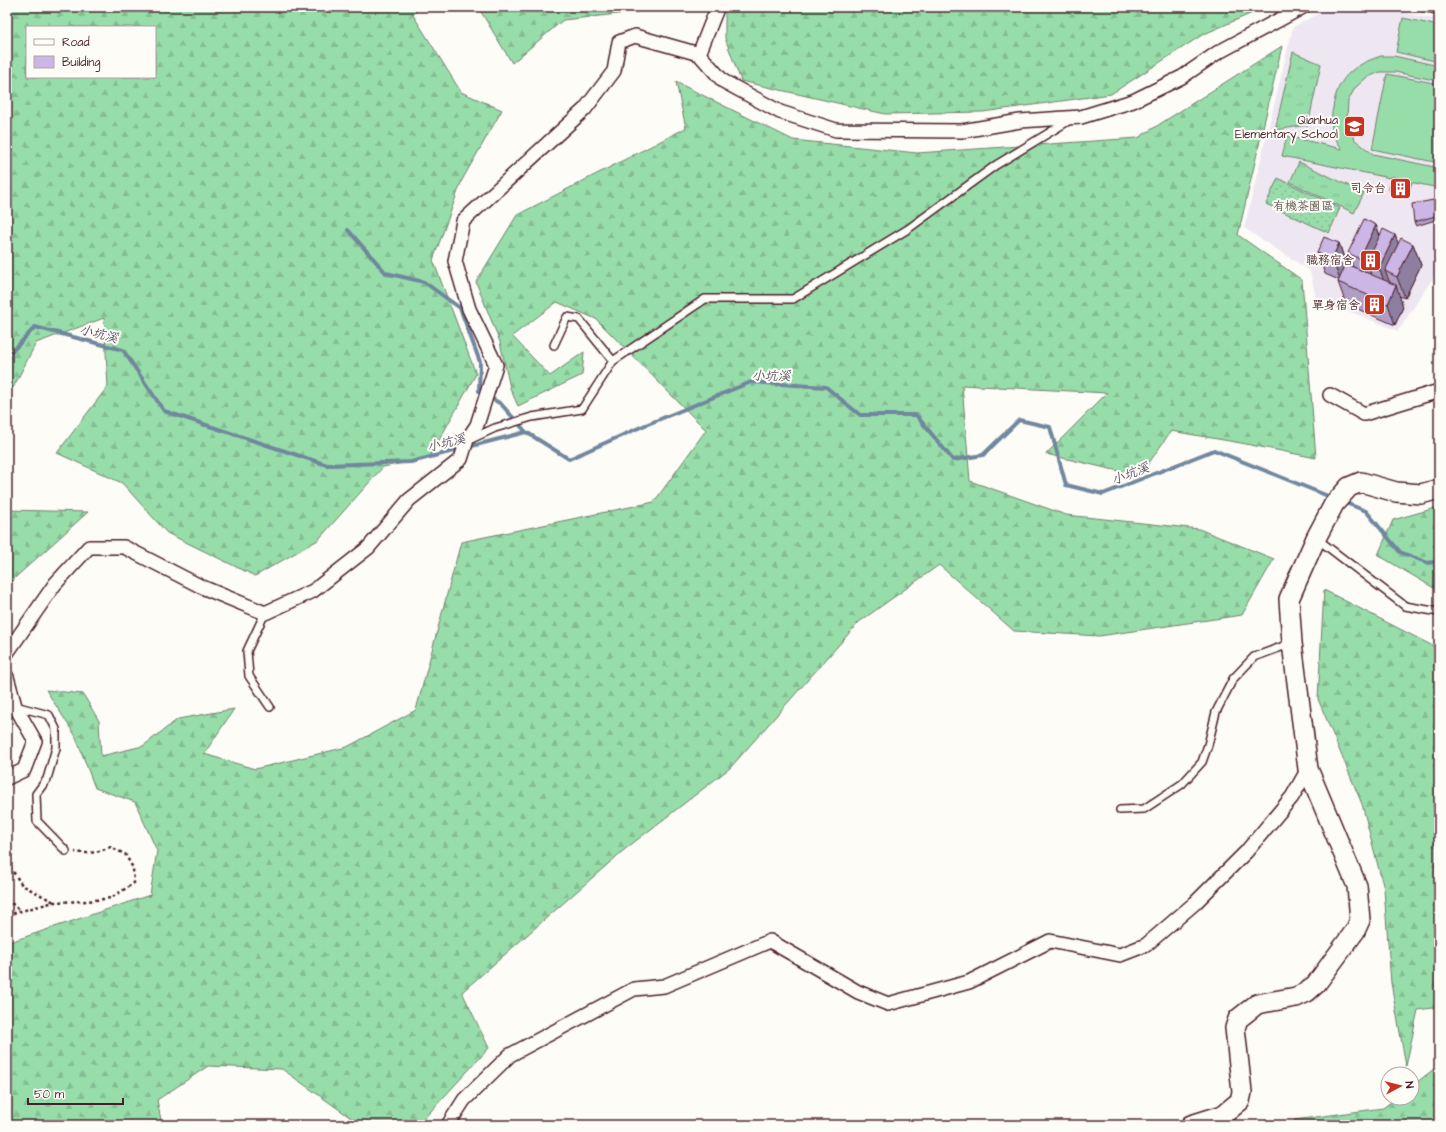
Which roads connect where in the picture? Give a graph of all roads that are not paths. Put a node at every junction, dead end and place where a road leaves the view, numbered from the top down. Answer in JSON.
{"nodes":[{"id":1,"x":715,"y":7,"type":"edge"},
{"id":2,"x":1303,"y":7,"type":"edge"},
{"id":3,"x":699,"y":54,"type":"junction"},
{"id":4,"x":1075,"y":117,"type":"junction"},
{"id":5,"x":554,"y":345,"type":"dead end"},
{"id":6,"x":613,"y":361,"type":"junction"},
{"id":7,"x":1439,"y":390,"type":"edge"},
{"id":8,"x":1330,"y":395,"type":"dead end"},
{"id":9,"x":467,"y":440,"type":"junction"},
{"id":10,"x":1439,"y":489,"type":"edge"},
{"id":11,"x":1316,"y":538,"type":"junction"},
{"id":12,"x":1439,"y":612,"type":"edge"},
{"id":13,"x":265,"y":613,"type":"junction"},
{"id":14,"x":1292,"y":643,"type":"junction"},
{"id":15,"x":7,"y":653,"type":"edge"},
{"id":16,"x":7,"y":677,"type":"edge"},
{"id":17,"x":15,"y":706,"type":"junction"},
{"id":18,"x":270,"y":707,"type":"dead end"},
{"id":19,"x":1308,"y":769,"type":"junction"},
{"id":20,"x":7,"y":778,"type":"edge"},
{"id":21,"x":1120,"y":810,"type":"dead end"},
{"id":22,"x":66,"y":851,"type":"road end"},
{"id":23,"x":448,"y":1125,"type":"edge"},
{"id":24,"x":1191,"y":1125,"type":"edge"}],
"edges":[{"from":1,"to":3,"type":"street"},
{"from":2,"to":4,"type":"street"},
{"from":3,"to":4,"type":"street"},
{"from":3,"to":9,"type":"street"},
{"from":4,"to":6,"type":"lane"},
{"from":5,"to":6,"type":"lane"},
{"from":6,"to":9,"type":"lane"},
{"from":7,"to":8,"type":"street"},
{"from":9,"to":13,"type":"street"},
{"from":10,"to":11,"type":"street"},
{"from":11,"to":12,"type":"lane"},
{"from":11,"to":14,"type":"street"},
{"from":13,"to":15,"type":"street"},
{"from":13,"to":18,"type":"lane"},
{"from":14,"to":19,"type":"street"},
{"from":14,"to":21,"type":"lane"},
{"from":16,"to":17,"type":"street"},
{"from":17,"to":20,"type":"street"},
{"from":17,"to":22,"type":"lane"},
{"from":19,"to":23,"type":"street"},
{"from":19,"to":24,"type":"street"}]}
